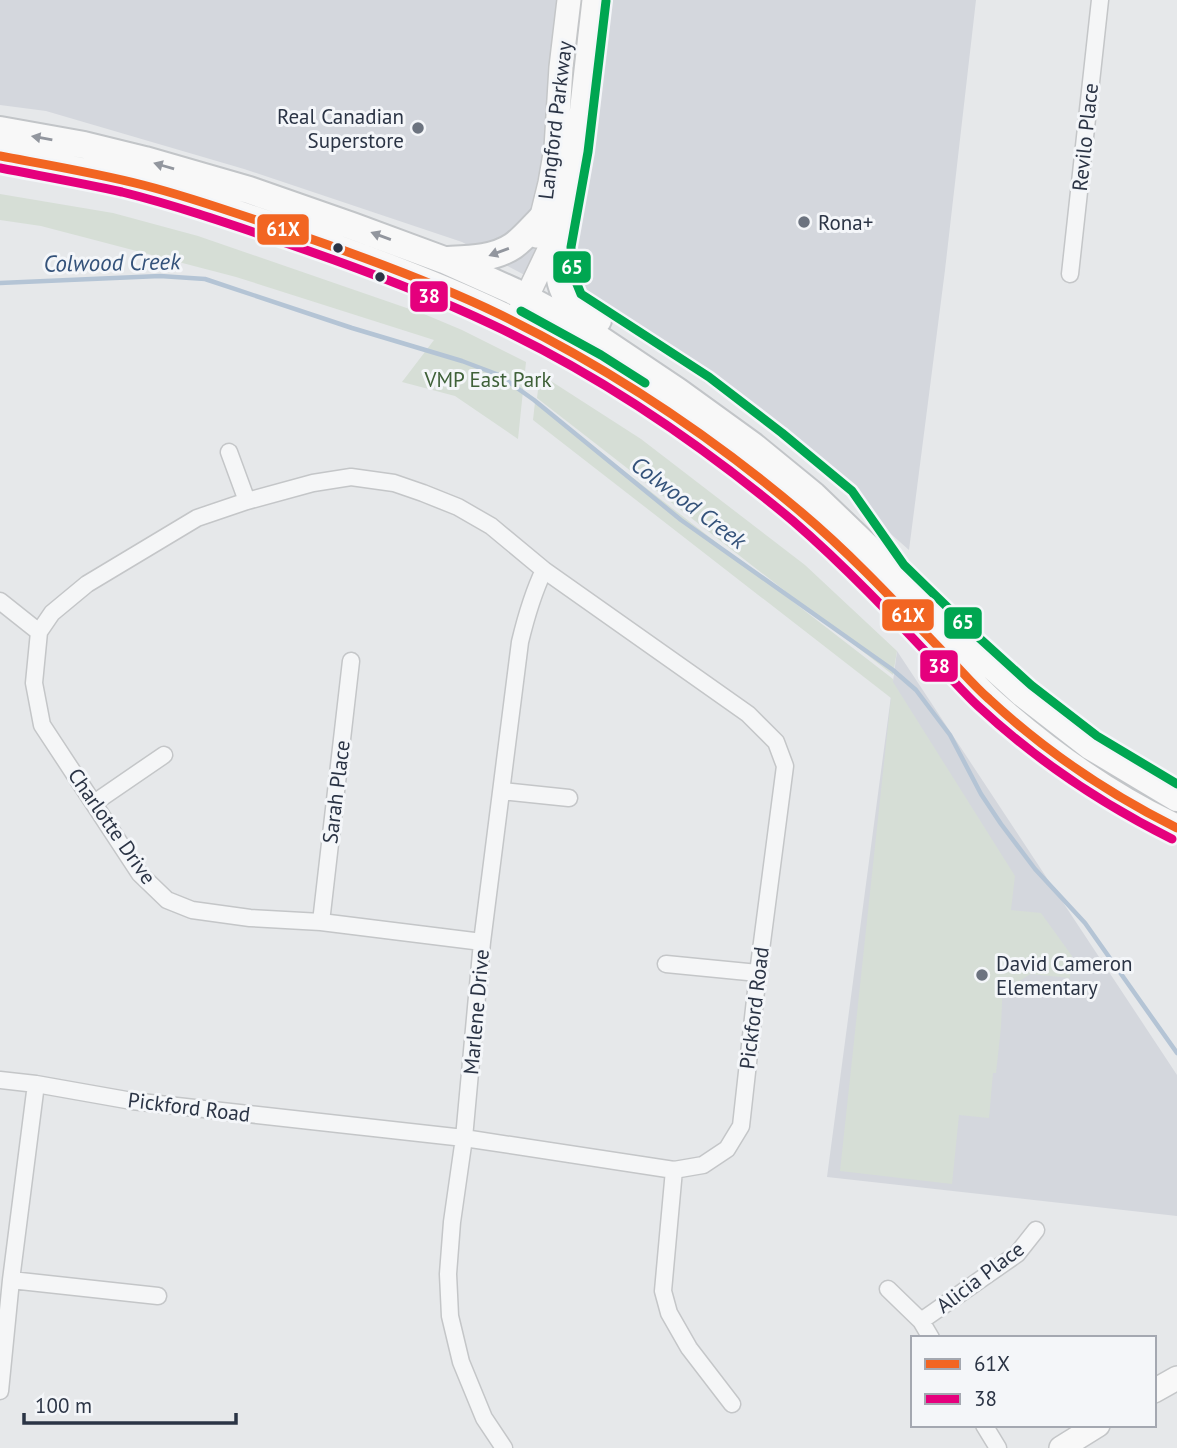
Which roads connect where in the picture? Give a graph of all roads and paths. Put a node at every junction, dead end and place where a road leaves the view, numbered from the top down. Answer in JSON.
{"nodes":[{"id":1,"x":569,"y":0,"type":"edge"},
{"id":2,"x":594,"y":0,"type":"edge"},
{"id":3,"x":1100,"y":0,"type":"edge"},
{"id":4,"x":0,"y":130,"type":"edge"},
{"id":5,"x":0,"y":156,"type":"edge"},
{"id":6,"x":551,"y":222,"type":"junction"},
{"id":7,"x":444,"y":260,"type":"junction"},
{"id":8,"x":1070,"y":274,"type":"dead end"},
{"id":9,"x":519,"y":294,"type":"junction"},
{"id":10,"x":508,"y":319,"type":"junction"},
{"id":11,"x":229,"y":452,"type":"dead end"},
{"id":12,"x":247,"y":500,"type":"junction"},
{"id":13,"x":544,"y":570,"type":"junction"},
{"id":14,"x":895,"y":573,"type":"junction"},
{"id":15,"x":0,"y":601,"type":"edge"},
{"id":16,"x":40,"y":632,"type":"junction"},
{"id":17,"x":351,"y":661,"type":"dead end"},
{"id":18,"x":164,"y":755,"type":"dead end"},
{"id":19,"x":502,"y":791,"type":"junction"},
{"id":20,"x":1177,"y":797,"type":"edge"},
{"id":21,"x":569,"y":798,"type":"dead end"},
{"id":22,"x":94,"y":803,"type":"junction"},
{"id":23,"x":1177,"y":828,"type":"edge"},
{"id":24,"x":321,"y":922,"type":"junction"},
{"id":25,"x":482,"y":942,"type":"junction"},
{"id":26,"x":666,"y":964,"type":"dead end"},
{"id":27,"x":758,"y":973,"type":"junction"},
{"id":28,"x":0,"y":1080,"type":"edge"},
{"id":29,"x":36,"y":1084,"type":"junction"},
{"id":30,"x":464,"y":1138,"type":"junction"},
{"id":31,"x":674,"y":1171,"type":"junction"},
{"id":32,"x":1036,"y":1230,"type":"dead end"},
{"id":33,"x":11,"y":1280,"type":"junction"},
{"id":34,"x":888,"y":1289,"type":"dead end"},
{"id":35,"x":158,"y":1296,"type":"dead end"},
{"id":36,"x":921,"y":1321,"type":"junction"},
{"id":37,"x":930,"y":1336,"type":"edge"},
{"id":38,"x":1177,"y":1378,"type":"edge"},
{"id":39,"x":1156,"y":1390,"type":"edge"},
{"id":40,"x":0,"y":1391,"type":"edge"},
{"id":41,"x":732,"y":1405,"type":"dead end"},
{"id":42,"x":985,"y":1427,"type":"edge"},
{"id":43,"x":1095,"y":1427,"type":"edge"},
{"id":44,"x":503,"y":1448,"type":"edge"},
{"id":45,"x":998,"y":1448,"type":"edge"},
{"id":46,"x":1061,"y":1448,"type":"edge"}],
"edges":[{"from":1,"to":6,"type":"main road","name":"Langford Parkway"},
{"from":2,"to":6,"type":"main road","name":"Langford Parkway"},
{"from":3,"to":8,"type":"street","name":"Revilo Place"},
{"from":7,"to":4,"type":"main road","one_way":true},
{"from":5,"to":10,"type":"main road"},
{"from":6,"to":7,"type":"main road","one_way":true},
{"from":6,"to":9,"type":"main road","name":"Langford Parkway"},
{"from":6,"to":14,"type":"main road"},
{"from":7,"to":9,"type":"main road"},
{"from":9,"to":10,"type":"main road","name":"Langford Parkway"},
{"from":9,"to":14,"type":"main road"},
{"from":10,"to":23,"type":"main road"},
{"from":11,"to":12,"type":"street"},
{"from":12,"to":13,"type":"street","name":"Pickford Road"},
{"from":12,"to":16,"type":"street","name":"Pickford Road"},
{"from":13,"to":19,"type":"street","name":"Marlene Drive"},
{"from":13,"to":27,"type":"street","name":"Pickford Road"},
{"from":14,"to":20,"type":"main road"},
{"from":15,"to":16,"type":"street"},
{"from":16,"to":22,"type":"street","name":"Charlotte Drive"},
{"from":17,"to":24,"type":"street","name":"Sarah Place"},
{"from":18,"to":22,"type":"street"},
{"from":19,"to":21,"type":"street"},
{"from":19,"to":25,"type":"street","name":"Marlene Drive"},
{"from":22,"to":24,"type":"street","name":"Charlotte Drive"},
{"from":24,"to":25,"type":"street","name":"Charlotte Drive"},
{"from":25,"to":30,"type":"street","name":"Marlene Drive"},
{"from":26,"to":27,"type":"street"},
{"from":27,"to":31,"type":"street","name":"Pickford Road"},
{"from":28,"to":29,"type":"street","name":"Pickford Road"},
{"from":29,"to":30,"type":"street","name":"Pickford Road"},
{"from":29,"to":33,"type":"street"},
{"from":30,"to":31,"type":"street","name":"Pickford Road"},
{"from":30,"to":44,"type":"street","name":"Marlene Drive"},
{"from":31,"to":41,"type":"street"},
{"from":32,"to":36,"type":"street","name":"Alicia Place"},
{"from":33,"to":35,"type":"street"},
{"from":33,"to":40,"type":"street"},
{"from":34,"to":36,"type":"street","name":"Alicia Place"},
{"from":36,"to":37,"type":"street","name":"Alicia Place"},
{"from":38,"to":39,"type":"main road"},
{"from":42,"to":45,"type":"street"},
{"from":43,"to":46,"type":"main road"}]}
